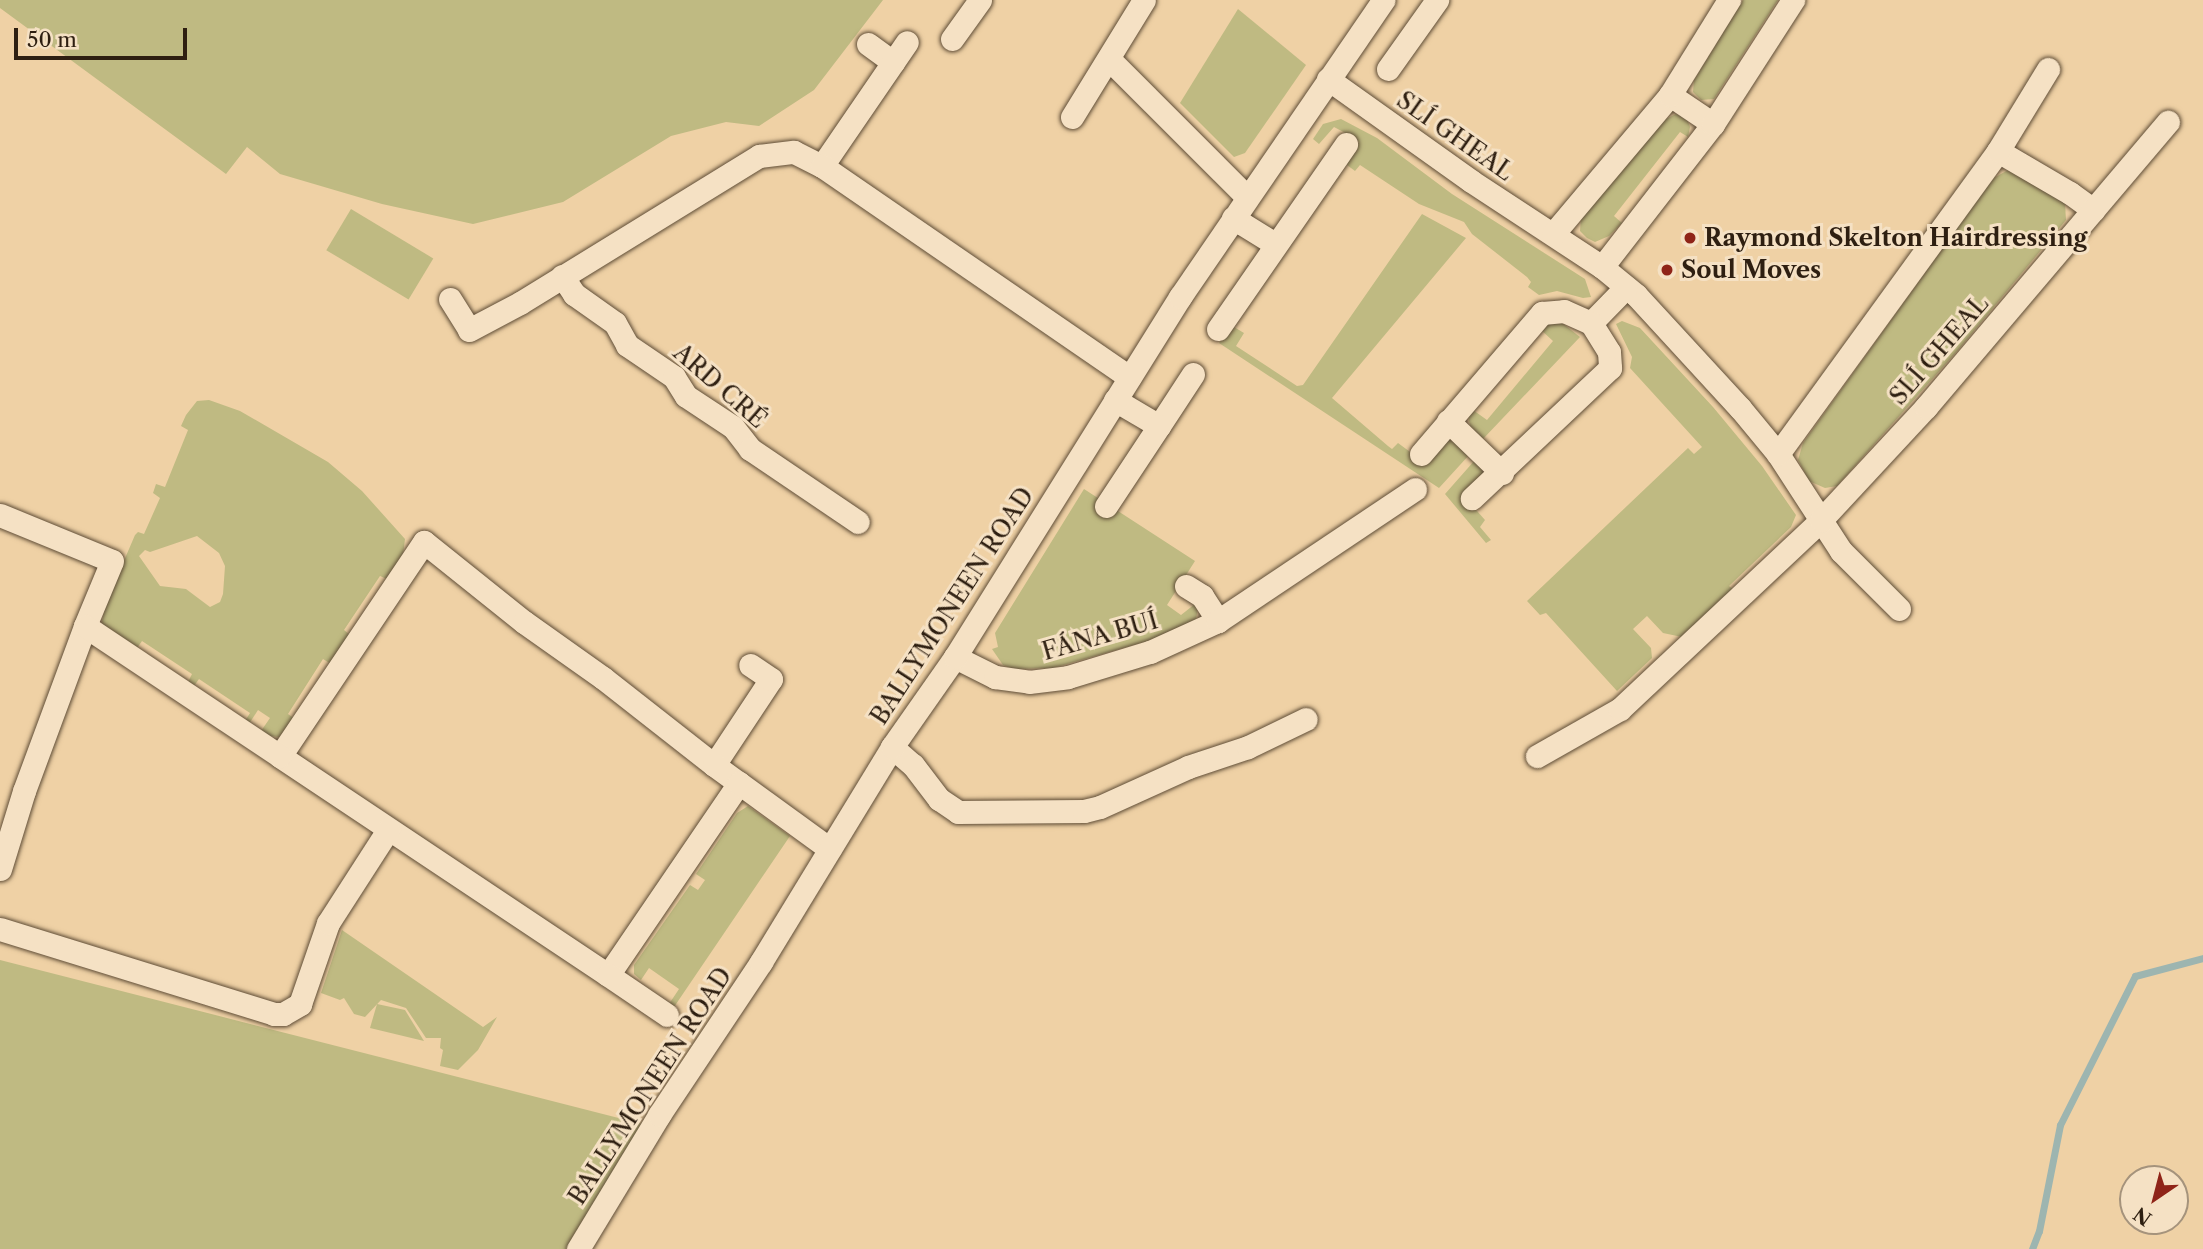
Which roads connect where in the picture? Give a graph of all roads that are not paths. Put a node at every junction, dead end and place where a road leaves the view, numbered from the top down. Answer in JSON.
{"nodes":[{"id":1,"x":980,"y":0,"type":"edge"},
{"id":2,"x":1383,"y":0,"type":"edge"},
{"id":3,"x":1437,"y":0,"type":"edge"},
{"id":4,"x":1729,"y":0,"type":"edge"},
{"id":5,"x":1793,"y":0,"type":"edge"},
{"id":6,"x":1144,"y":1,"type":"edge"},
{"id":7,"x":952,"y":39,"type":"dead end"},
{"id":8,"x":907,"y":42,"type":"dead end"},
{"id":9,"x":868,"y":44,"type":"dead end"},
{"id":10,"x":1109,"y":59,"type":"junction"},
{"id":11,"x":893,"y":62,"type":"junction"},
{"id":12,"x":1388,"y":69,"type":"dead end"},
{"id":13,"x":2048,"y":69,"type":"dead end"},
{"id":14,"x":1328,"y":79,"type":"junction"},
{"id":15,"x":1670,"y":95,"type":"junction"},
{"id":16,"x":1072,"y":117,"type":"dead end"},
{"id":17,"x":2168,"y":122,"type":"dead end"},
{"id":18,"x":1713,"y":124,"type":"junction"},
{"id":19,"x":1346,"y":144,"type":"dead end"},
{"id":20,"x":1998,"y":151,"type":"junction"},
{"id":21,"x":822,"y":166,"type":"junction"},
{"id":22,"x":1247,"y":197,"type":"junction"},
{"id":23,"x":2093,"y":210,"type":"junction"},
{"id":24,"x":1233,"y":218,"type":"junction"},
{"id":25,"x":1553,"y":234,"type":"junction"},
{"id":26,"x":1275,"y":244,"type":"junction"},
{"id":27,"x":1602,"y":267,"type":"junction"},
{"id":28,"x":562,"y":276,"type":"junction"},
{"id":29,"x":1626,"y":287,"type":"junction"},
{"id":30,"x":450,"y":299,"type":"dead end"},
{"id":31,"x":1591,"y":323,"type":"junction"},
{"id":32,"x":1218,"y":329,"type":"dead end"},
{"id":33,"x":1193,"y":374,"type":"dead end"},
{"id":34,"x":1129,"y":377,"type":"junction"},
{"id":35,"x":1115,"y":400,"type":"junction"},
{"id":36,"x":1448,"y":421,"type":"junction"},
{"id":37,"x":1159,"y":426,"type":"junction"},
{"id":38,"x":1421,"y":454,"type":"dead end"},
{"id":39,"x":1778,"y":454,"type":"junction"},
{"id":40,"x":1502,"y":473,"type":"junction"},
{"id":41,"x":1415,"y":489,"type":"dead end"},
{"id":42,"x":1472,"y":498,"type":"dead end"},
{"id":43,"x":1106,"y":506,"type":"dead end"},
{"id":44,"x":0,"y":515,"type":"edge"},
{"id":45,"x":1821,"y":520,"type":"junction"},
{"id":46,"x":858,"y":522,"type":"dead end"},
{"id":47,"x":1186,"y":586,"type":"dead end"},
{"id":48,"x":1899,"y":609,"type":"dead end"},
{"id":49,"x":1218,"y":621,"type":"junction"},
{"id":50,"x":85,"y":626,"type":"junction"},
{"id":51,"x":956,"y":657,"type":"junction"},
{"id":52,"x":750,"y":665,"type":"dead end"},
{"id":53,"x":1306,"y":719,"type":"dead end"},
{"id":54,"x":892,"y":747,"type":"junction"},
{"id":55,"x":280,"y":756,"type":"junction"},
{"id":56,"x":1537,"y":757,"type":"dead end"},
{"id":57,"x":714,"y":765,"type":"junction"},
{"id":58,"x":739,"y":783,"type":"junction"},
{"id":59,"x":388,"y":830,"type":"junction"},
{"id":60,"x":830,"y":849,"type":"junction"},
{"id":61,"x":0,"y":869,"type":"edge"},
{"id":62,"x":0,"y":929,"type":"edge"},
{"id":63,"x":608,"y":975,"type":"junction"},
{"id":64,"x":667,"y":1015,"type":"dead end"},
{"id":65,"x":578,"y":1249,"type":"edge"}],
"edges":[{"from":1,"to":7,"type":"street"},
{"from":2,"to":14,"type":"street","name":"BALLYMONEEN ROAD"},
{"from":3,"to":12,"type":"street","name":"SLÍ GHEAL"},
{"from":4,"to":15,"type":"street"},
{"from":5,"to":18,"type":"street"},
{"from":6,"to":10,"type":"street"},
{"from":8,"to":11,"type":"street"},
{"from":9,"to":11,"type":"street"},
{"from":10,"to":16,"type":"street"},
{"from":10,"to":22,"type":"street"},
{"from":11,"to":21,"type":"street"},
{"from":13,"to":20,"type":"street"},
{"from":14,"to":22,"type":"street","name":"BALLYMONEEN ROAD"},
{"from":14,"to":25,"type":"street","name":"SLÍ GHEAL"},
{"from":15,"to":18,"type":"street"},
{"from":15,"to":25,"type":"street"},
{"from":17,"to":23,"type":"street","name":"SLÍ GHEAL"},
{"from":18,"to":27,"type":"street"},
{"from":19,"to":26,"type":"street"},
{"from":20,"to":23,"type":"street"},
{"from":20,"to":39,"type":"street"},
{"from":21,"to":28,"type":"street"},
{"from":21,"to":34,"type":"street"},
{"from":22,"to":24,"type":"street","name":"BALLYMONEEN ROAD"},
{"from":23,"to":45,"type":"street","name":"SLÍ GHEAL"},
{"from":24,"to":26,"type":"street"},
{"from":24,"to":34,"type":"street","name":"BALLYMONEEN ROAD"},
{"from":25,"to":27,"type":"street","name":"SLÍ GHEAL"},
{"from":26,"to":32,"type":"street"},
{"from":27,"to":29,"type":"street","name":"SLÍ GHEAL"},
{"from":28,"to":30,"type":"street"},
{"from":28,"to":46,"type":"street","name":"ARD CRÉ"},
{"from":29,"to":31,"type":"street"},
{"from":29,"to":39,"type":"street","name":"SLÍ GHEAL"},
{"from":31,"to":36,"type":"street"},
{"from":31,"to":40,"type":"street"},
{"from":33,"to":37,"type":"street"},
{"from":34,"to":35,"type":"street","name":"BALLYMONEEN ROAD"},
{"from":35,"to":37,"type":"street"},
{"from":35,"to":51,"type":"street","name":"BALLYMONEEN ROAD"},
{"from":36,"to":38,"type":"street"},
{"from":36,"to":40,"type":"street"},
{"from":37,"to":43,"type":"street"},
{"from":39,"to":45,"type":"street","name":"SLÍ GHEAL"},
{"from":40,"to":42,"type":"street"},
{"from":41,"to":49,"type":"street","name":"FÁNA BUÍ"},
{"from":44,"to":50,"type":"street"},
{"from":45,"to":48,"type":"street","name":"SLÍ GHEAL"},
{"from":45,"to":56,"type":"street","name":"SLÍ GHEAL"},
{"from":47,"to":49,"type":"street"},
{"from":49,"to":51,"type":"street","name":"FÁNA BUÍ"},
{"from":50,"to":55,"type":"street"},
{"from":50,"to":61,"type":"street"},
{"from":51,"to":54,"type":"street","name":"BALLYMONEEN ROAD"},
{"from":52,"to":57,"type":"street"},
{"from":53,"to":54,"type":"street"},
{"from":54,"to":60,"type":"street","name":"BALLYMONEEN ROAD"},
{"from":55,"to":57,"type":"street"},
{"from":55,"to":59,"type":"street"},
{"from":57,"to":58,"type":"street"},
{"from":58,"to":60,"type":"street"},
{"from":58,"to":63,"type":"street"},
{"from":59,"to":62,"type":"street"},
{"from":59,"to":63,"type":"street"},
{"from":60,"to":65,"type":"street","name":"BALLYMONEEN ROAD"},
{"from":63,"to":64,"type":"street"}]}
